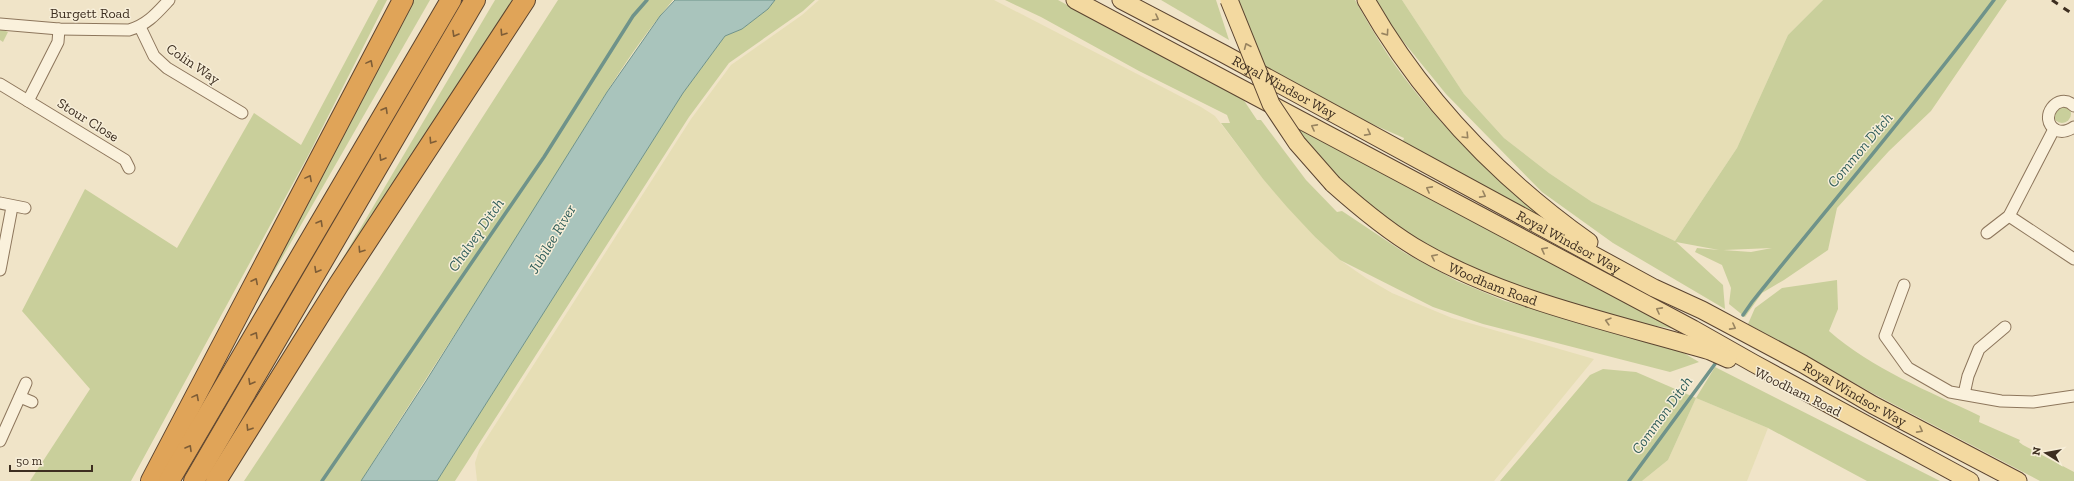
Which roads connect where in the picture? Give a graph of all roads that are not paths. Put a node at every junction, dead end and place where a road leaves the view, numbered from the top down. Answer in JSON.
{"nodes":[{"id":1,"x":170,"y":0,"type":"edge"},
{"id":2,"x":403,"y":0,"type":"edge"},
{"id":3,"x":451,"y":0,"type":"edge"},
{"id":4,"x":475,"y":0,"type":"edge"},
{"id":5,"x":525,"y":0,"type":"edge"},
{"id":6,"x":1075,"y":0,"type":"edge"},
{"id":7,"x":1121,"y":0,"type":"edge"},
{"id":8,"x":1229,"y":0,"type":"edge"},
{"id":9,"x":1366,"y":0,"type":"edge"},
{"id":10,"x":0,"y":24,"type":"edge"},
{"id":11,"x":140,"y":27,"type":"junction"},
{"id":12,"x":59,"y":29,"type":"junction"},
{"id":13,"x":0,"y":84,"type":"edge"},
{"id":14,"x":28,"y":101,"type":"junction"},
{"id":15,"x":2074,"y":106,"type":"edge"},
{"id":16,"x":242,"y":113,"type":"dead end"},
{"id":17,"x":2074,"y":127,"type":"edge"},
{"id":18,"x":2054,"y":129,"type":"junction"},
{"id":19,"x":128,"y":168,"type":"dead end"},
{"id":20,"x":0,"y":203,"type":"edge"},
{"id":21,"x":12,"y":207,"type":"junction"},
{"id":22,"x":25,"y":208,"type":"dead end"},
{"id":23,"x":2009,"y":216,"type":"junction"},
{"id":24,"x":1987,"y":233,"type":"dead end"},
{"id":25,"x":2074,"y":259,"type":"edge"},
{"id":26,"x":0,"y":267,"type":"edge"},
{"id":27,"x":0,"y":270,"type":"edge"},
{"id":28,"x":1904,"y":285,"type":"dead end"},
{"id":29,"x":1654,"y":288,"type":"junction"},
{"id":30,"x":2005,"y":327,"type":"dead end"},
{"id":31,"x":1690,"y":336,"type":"junction"},
{"id":32,"x":1752,"y":366,"type":"joint"},
{"id":33,"x":26,"y":383,"type":"dead end"},
{"id":34,"x":1964,"y":394,"type":"junction"},
{"id":35,"x":2074,"y":396,"type":"edge"},
{"id":36,"x":20,"y":397,"type":"junction"},
{"id":37,"x":32,"y":402,"type":"dead end"},
{"id":38,"x":0,"y":440,"type":"edge"},
{"id":39,"x":152,"y":481,"type":"edge"},
{"id":40,"x":169,"y":481,"type":"edge"},
{"id":41,"x":194,"y":481,"type":"edge"},
{"id":42,"x":216,"y":481,"type":"edge"},
{"id":43,"x":1970,"y":481,"type":"edge"},
{"id":44,"x":2018,"y":481,"type":"edge"}],
"edges":[{"from":1,"to":11,"type":"street","name":"Burgett Road"},
{"from":39,"to":2,"type":"highway","one_way":true},
{"from":40,"to":3,"type":"highway","one_way":true},
{"from":4,"to":41,"type":"highway","one_way":true},
{"from":5,"to":42,"type":"highway","one_way":true},
{"from":31,"to":6,"type":"main road","name":"Royal Windsor Way","one_way":true},
{"from":7,"to":29,"type":"main road","name":"Royal Windsor Way","one_way":true},
{"from":31,"to":8,"type":"main road","name":"Woodham Road","one_way":true,"bridge":true},
{"from":9,"to":29,"type":"main road","one_way":true},
{"from":10,"to":12,"type":"street","name":"Burgett Road"},
{"from":11,"to":12,"type":"street","name":"Burgett Road"},
{"from":11,"to":16,"type":"street","name":"Colin Way"},
{"from":12,"to":14,"type":"street"},
{"from":13,"to":14,"type":"street","name":"Stour Close"},
{"from":14,"to":19,"type":"street","name":"Stour Close"},
{"from":15,"to":18,"type":"street"},
{"from":17,"to":18,"type":"street"},
{"from":18,"to":23,"type":"street"},
{"from":20,"to":21,"type":"street"},
{"from":21,"to":22,"type":"street"},
{"from":21,"to":26,"type":"street"},
{"from":23,"to":24,"type":"street"},
{"from":23,"to":25,"type":"street"},
{"from":26,"to":27,"type":"street"},
{"from":28,"to":34,"type":"street"},
{"from":29,"to":44,"type":"main road","name":"Royal Windsor Way","one_way":true},
{"from":30,"to":34,"type":"street"},
{"from":31,"to":32,"type":"main road","name":"Woodham Road"},
{"from":32,"to":43,"type":"main road","name":"Royal Windsor Way"},
{"from":33,"to":36,"type":"street"},
{"from":34,"to":35,"type":"street"},
{"from":36,"to":37,"type":"street"},
{"from":36,"to":38,"type":"street"}]}
